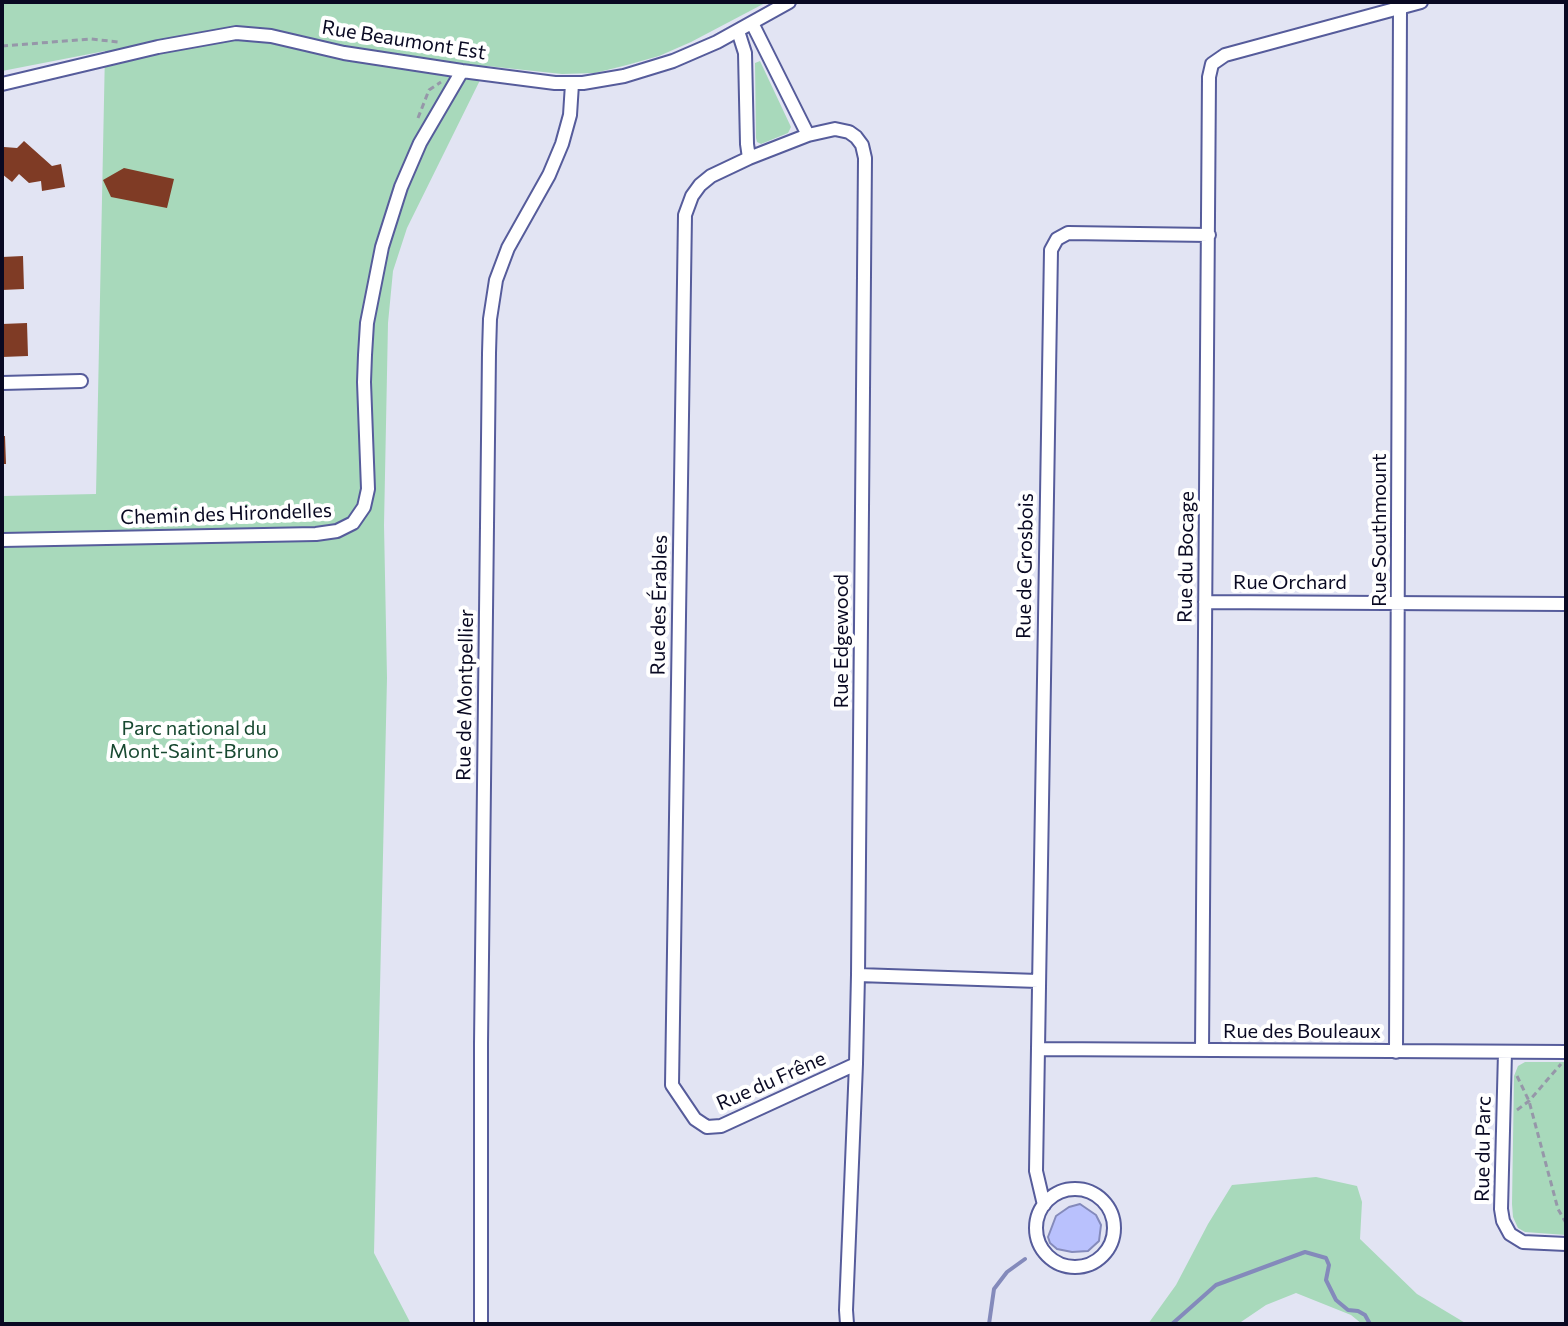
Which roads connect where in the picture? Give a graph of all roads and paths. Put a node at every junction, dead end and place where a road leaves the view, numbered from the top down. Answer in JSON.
{"nodes":[{"id":1,"x":789,"y":2,"type":"edge"},
{"id":2,"x":1421,"y":2,"type":"edge"},
{"id":3,"x":1400,"y":8,"type":"junction"},
{"id":4,"x":752,"y":23,"type":"junction"},
{"id":5,"x":738,"y":31,"type":"junction"},
{"id":6,"x":118,"y":42,"type":"dead end"},
{"id":7,"x":2,"y":46,"type":"edge"},
{"id":8,"x":462,"y":71,"type":"junction"},
{"id":9,"x":2,"y":84,"type":"edge"},
{"id":10,"x":572,"y":84,"type":"junction"},
{"id":11,"x":418,"y":118,"type":"dead end"},
{"id":12,"x":808,"y":135,"type":"junction"},
{"id":13,"x":749,"y":158,"type":"junction"},
{"id":14,"x":1209,"y":235,"type":"junction"},
{"id":15,"x":81,"y":381,"type":"dead end"},
{"id":16,"x":2,"y":383,"type":"edge"},
{"id":17,"x":2,"y":540,"type":"edge"},
{"id":18,"x":1205,"y":602,"type":"junction"},
{"id":19,"x":1398,"y":603,"type":"junction"},
{"id":20,"x":1566,"y":604,"type":"edge"},
{"id":21,"x":858,"y":975,"type":"junction"},
{"id":22,"x":1038,"y":981,"type":"junction"},
{"id":23,"x":1038,"y":1049,"type":"junction"},
{"id":24,"x":1202,"y":1050,"type":"junction"},
{"id":25,"x":1396,"y":1052,"type":"junction"},
{"id":26,"x":1505,"y":1052,"type":"junction"},
{"id":27,"x":1564,"y":1052,"type":"edge"},
{"id":28,"x":856,"y":1064,"type":"junction"},
{"id":29,"x":1517,"y":1077,"type":"dead end"},
{"id":30,"x":672,"y":1085,"type":"joint"},
{"id":31,"x":1529,"y":1101,"type":"junction"},
{"id":32,"x":1503,"y":1121,"type":"junction"},
{"id":33,"x":1044,"y":1205,"type":"junction"},
{"id":34,"x":1566,"y":1223,"type":"edge"},
{"id":35,"x":1566,"y":1244,"type":"edge"},
{"id":36,"x":481,"y":1324,"type":"edge"},
{"id":37,"x":847,"y":1324,"type":"edge"}],
"edges":[{"from":1,"to":4,"type":"street","name":"Rue Beaumont Est"},
{"from":2,"to":3,"type":"street"},
{"from":3,"to":14,"type":"street","name":"Rue du Bocage"},
{"from":3,"to":19,"type":"street","name":"Rue Southmount"},
{"from":4,"to":5,"type":"street","name":"Rue Beaumont Est"},
{"from":4,"to":12,"type":"street"},
{"from":5,"to":10,"type":"street","name":"Rue Beaumont Est"},
{"from":5,"to":13,"type":"street"},
{"from":6,"to":7,"type":"path"},
{"from":8,"to":9,"type":"street","name":"Rue Beaumont Est"},
{"from":8,"to":10,"type":"street","name":"Rue Beaumont Est"},
{"from":8,"to":11,"type":"path"},
{"from":8,"to":17,"type":"street","name":"Chemin des Hirondelles"},
{"from":10,"to":36,"type":"street","name":"Rue de Montpellier"},
{"from":12,"to":13,"type":"street","name":"Rue des Érables"},
{"from":12,"to":21,"type":"street","name":"Rue Edgewood"},
{"from":13,"to":30,"type":"street","name":"Rue des Érables"},
{"from":14,"to":18,"type":"street","name":"Rue du Bocage"},
{"from":14,"to":22,"type":"street","name":"Rue de Grosbois"},
{"from":15,"to":16,"type":"street"},
{"from":18,"to":19,"type":"street","name":"Rue Orchard"},
{"from":18,"to":24,"type":"street","name":"Rue du Bocage"},
{"from":19,"to":20,"type":"street","name":"Rue Orchard"},
{"from":19,"to":25,"type":"street","name":"Rue Southmount"},
{"from":21,"to":22,"type":"street"},
{"from":21,"to":28,"type":"street","name":"Rue Edgewood"},
{"from":22,"to":23,"type":"street","name":"Rue de Grosbois"},
{"from":23,"to":24,"type":"street","name":"Rue des Bouleaux"},
{"from":23,"to":33,"type":"street","name":"Rue de Grosbois"},
{"from":24,"to":25,"type":"street","name":"Rue des Bouleaux"},
{"from":25,"to":26,"type":"street","name":"Rue des Bouleaux"},
{"from":26,"to":27,"type":"street","name":"Rue des Bouleaux"},
{"from":26,"to":32,"type":"street","name":"Rue du Parc"},
{"from":27,"to":31,"type":"path"},
{"from":28,"to":30,"type":"street","name":"Rue du Frêne"},
{"from":28,"to":37,"type":"street","name":"Rue Edgewood"},
{"from":29,"to":31,"type":"path"},
{"from":31,"to":32,"type":"path"},
{"from":31,"to":34,"type":"path"},
{"from":32,"to":35,"type":"street","name":"Rue du Parc"},
{"from":33,"to":33,"type":"street"}]}
